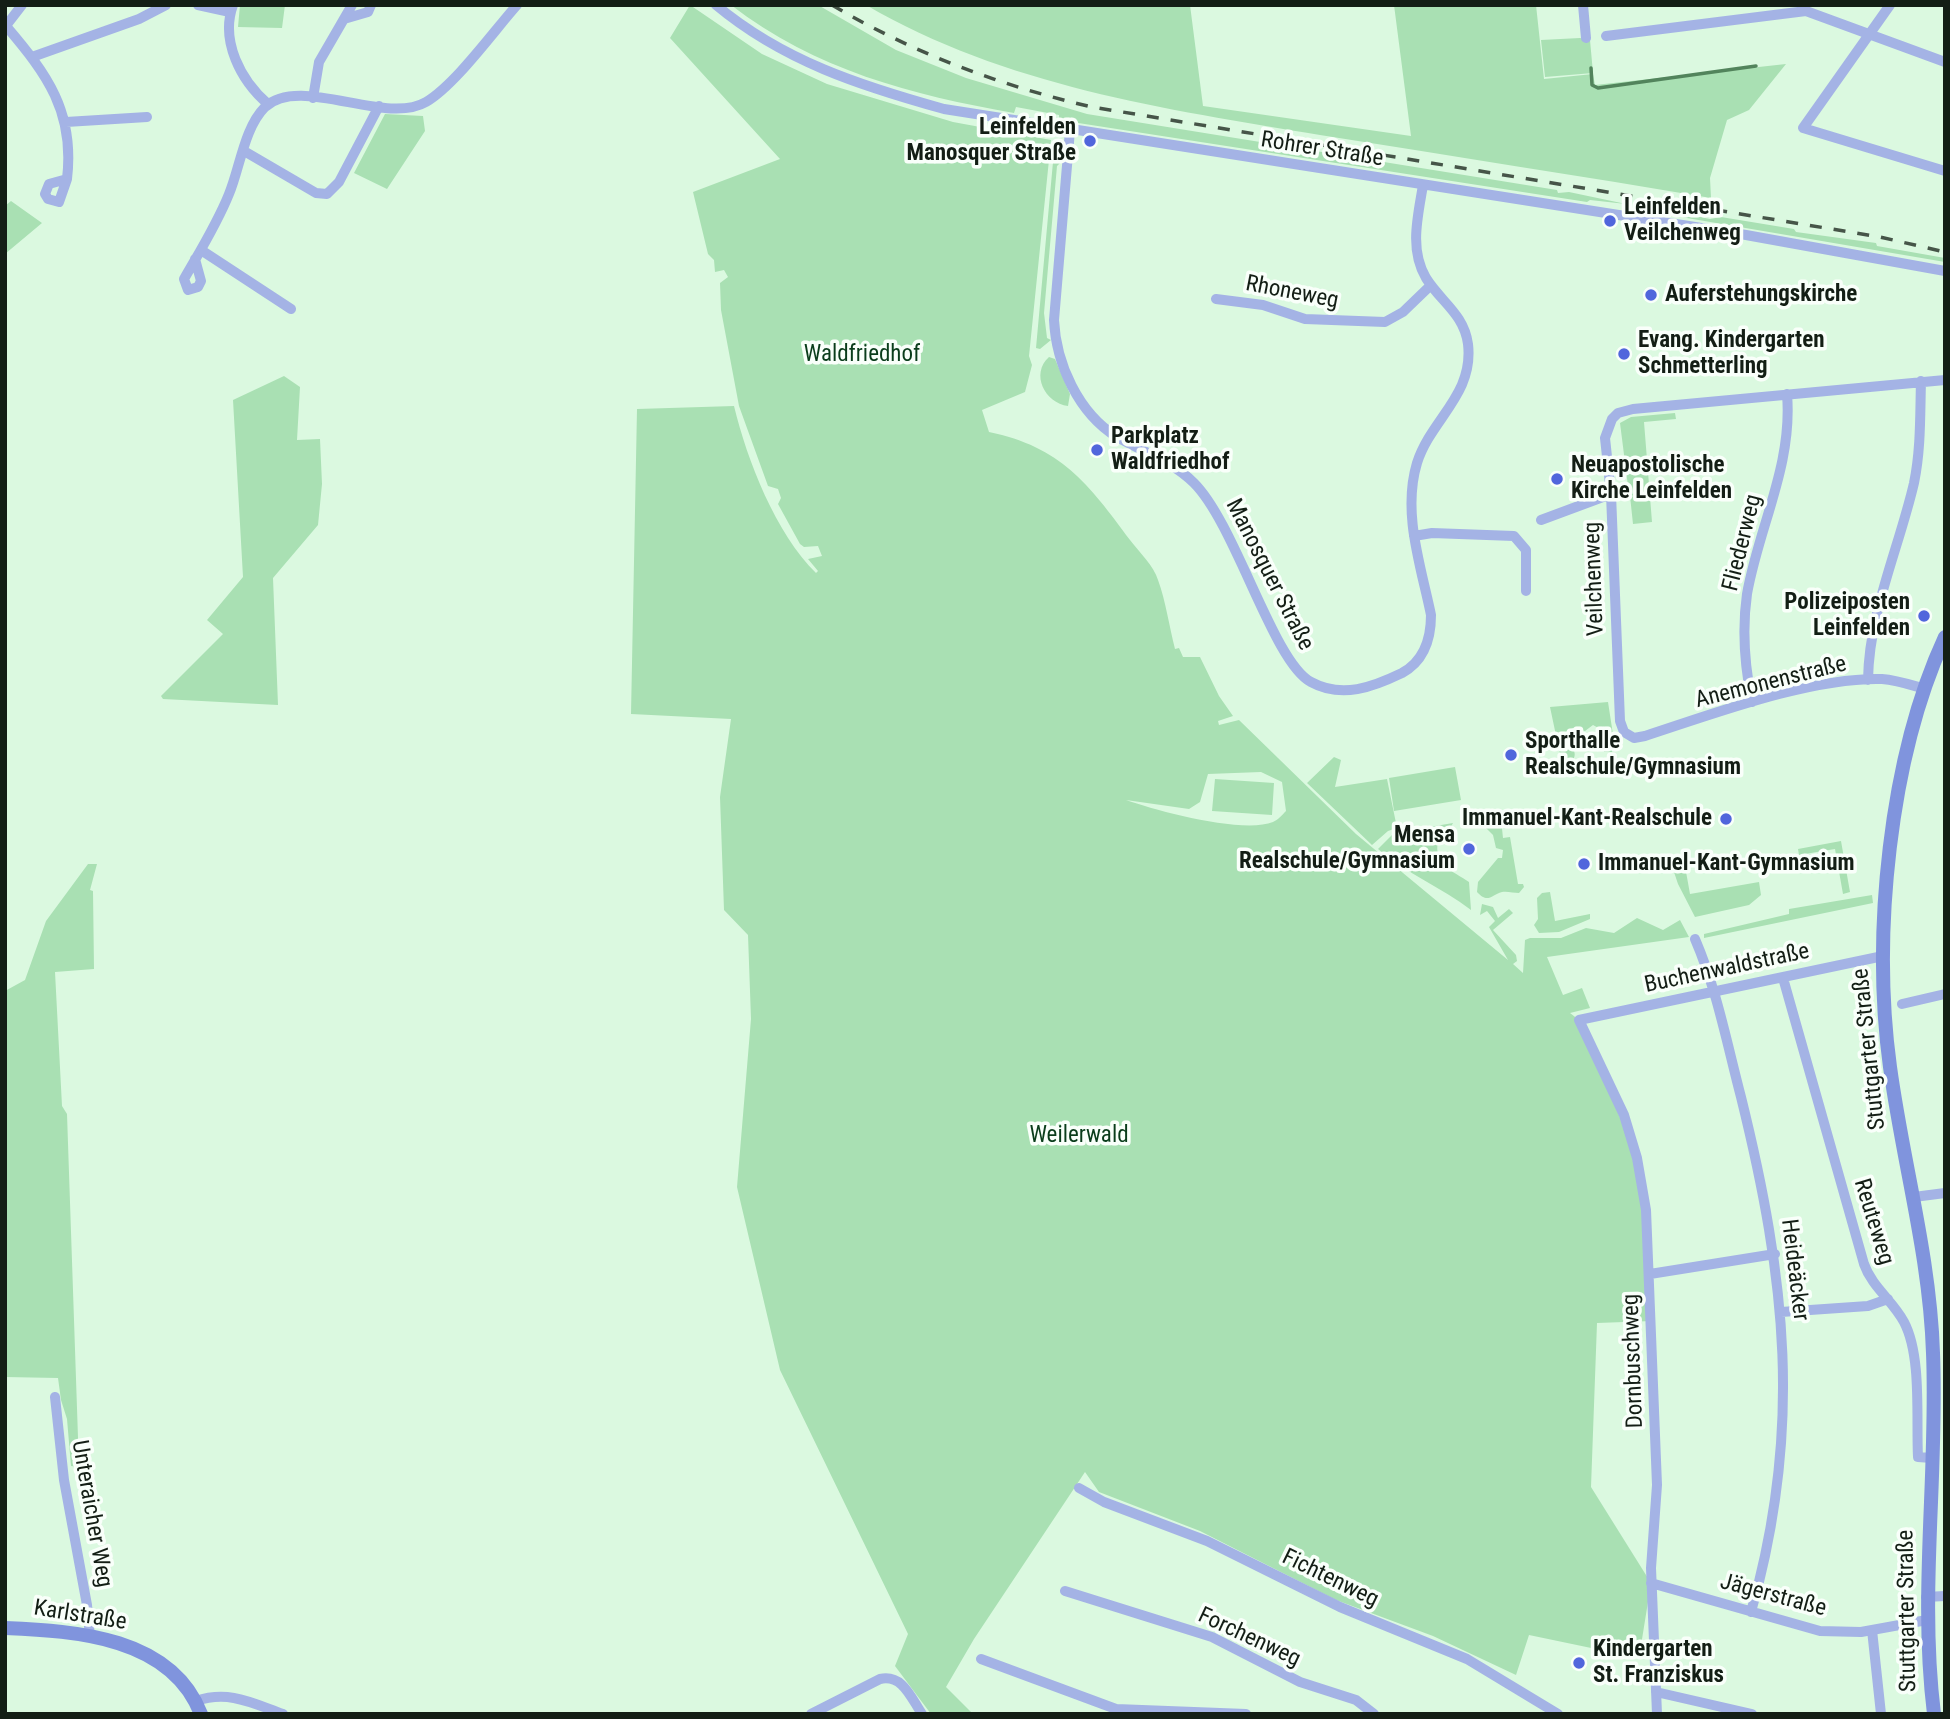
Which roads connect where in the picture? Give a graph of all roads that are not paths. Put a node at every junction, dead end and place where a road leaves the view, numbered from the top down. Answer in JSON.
{"nodes":[{"id":1,"x":22,"y":5,"type":"edge"},
{"id":2,"x":166,"y":5,"type":"edge"},
{"id":3,"x":198,"y":5,"type":"edge"},
{"id":4,"x":352,"y":5,"type":"edge"},
{"id":5,"x":371,"y":5,"type":"edge"},
{"id":6,"x":517,"y":5,"type":"edge"},
{"id":7,"x":716,"y":5,"type":"edge"},
{"id":8,"x":1583,"y":5,"type":"edge"},
{"id":9,"x":1890,"y":5,"type":"edge"},
{"id":10,"x":232,"y":8,"type":"edge"},
{"id":11,"x":344,"y":19,"type":"junction"},
{"id":12,"x":6,"y":26,"type":"edge"},
{"id":13,"x":1871,"y":34,"type":"junction"},
{"id":14,"x":1606,"y":36,"type":"dead end"},
{"id":15,"x":1586,"y":38,"type":"dead end"},
{"id":16,"x":32,"y":57,"type":"junction"},
{"id":17,"x":1945,"y":62,"type":"edge"},
{"id":18,"x":313,"y":98,"type":"junction"},
{"id":19,"x":268,"y":104,"type":"junction"},
{"id":20,"x":379,"y":106,"type":"junction"},
{"id":21,"x":147,"y":117,"type":"dead end"},
{"id":22,"x":66,"y":122,"type":"junction"},
{"id":23,"x":1070,"y":131,"type":"junction"},
{"id":24,"x":244,"y":151,"type":"junction"},
{"id":25,"x":1945,"y":171,"type":"edge"},
{"id":26,"x":67,"y":179,"type":"dead end"},
{"id":27,"x":1423,"y":185,"type":"junction"},
{"id":28,"x":201,"y":250,"type":"junction"},
{"id":29,"x":195,"y":259,"type":"dead end"},
{"id":30,"x":1945,"y":271,"type":"edge"},
{"id":31,"x":1431,"y":285,"type":"junction"},
{"id":32,"x":1216,"y":299,"type":"dead end"},
{"id":33,"x":291,"y":309,"type":"dead end"},
{"id":34,"x":1945,"y":380,"type":"edge"},
{"id":35,"x":1921,"y":381,"type":"junction"},
{"id":36,"x":1787,"y":394,"type":"junction"},
{"id":37,"x":1611,"y":494,"type":"junction"},
{"id":38,"x":1541,"y":520,"type":"dead end"},
{"id":39,"x":1414,"y":536,"type":"junction"},
{"id":40,"x":1527,"y":591,"type":"dead end"},
{"id":41,"x":1945,"y":637,"type":"edge"},
{"id":42,"x":1868,"y":680,"type":"junction"},
{"id":43,"x":1925,"y":689,"type":"junction"},
{"id":44,"x":1752,"y":702,"type":"junction"},
{"id":45,"x":1628,"y":735,"type":"joint"},
{"id":46,"x":1695,"y":939,"type":"dead end"},
{"id":47,"x":1883,"y":956,"type":"junction"},
{"id":48,"x":1783,"y":978,"type":"junction"},
{"id":49,"x":1715,"y":992,"type":"junction"},
{"id":50,"x":1945,"y":994,"type":"edge"},
{"id":51,"x":1902,"y":1004,"type":"dead end"},
{"id":52,"x":1579,"y":1020,"type":"joint"},
{"id":53,"x":1945,"y":1193,"type":"edge"},
{"id":54,"x":1913,"y":1197,"type":"junction"},
{"id":55,"x":1774,"y":1254,"type":"junction"},
{"id":56,"x":1650,"y":1274,"type":"junction"},
{"id":57,"x":1888,"y":1299,"type":"junction"},
{"id":58,"x":1782,"y":1312,"type":"junction"},
{"id":59,"x":55,"y":1397,"type":"dead end"},
{"id":60,"x":1939,"y":1407,"type":"edge"},
{"id":61,"x":1932,"y":1458,"type":"junction"},
{"id":62,"x":1079,"y":1488,"type":"dead end"},
{"id":63,"x":1651,"y":1583,"type":"junction"},
{"id":64,"x":1065,"y":1591,"type":"dead end"},
{"id":65,"x":1945,"y":1596,"type":"edge"},
{"id":66,"x":1926,"y":1597,"type":"junction"},
{"id":67,"x":1751,"y":1612,"type":"junction"},
{"id":68,"x":1927,"y":1620,"type":"junction"},
{"id":69,"x":5,"y":1628,"type":"edge"},
{"id":70,"x":1872,"y":1630,"type":"junction"},
{"id":71,"x":90,"y":1637,"type":"junction"},
{"id":72,"x":981,"y":1659,"type":"dead end"},
{"id":73,"x":1656,"y":1692,"type":"junction"},
{"id":74,"x":199,"y":1708,"type":"edge"},
{"id":75,"x":283,"y":1714,"type":"edge"},
{"id":76,"x":811,"y":1714,"type":"edge"},
{"id":77,"x":922,"y":1714,"type":"edge"},
{"id":78,"x":1246,"y":1714,"type":"edge"},
{"id":79,"x":1374,"y":1714,"type":"edge"},
{"id":80,"x":1558,"y":1714,"type":"edge"},
{"id":81,"x":1657,"y":1714,"type":"edge"},
{"id":82,"x":1752,"y":1714,"type":"edge"},
{"id":83,"x":1881,"y":1714,"type":"edge"},
{"id":84,"x":1934,"y":1714,"type":"edge"}],
"edges":[{"from":1,"to":12,"type":"street"},
{"from":2,"to":16,"type":"street"},
{"from":3,"to":10,"type":"street"},
{"from":4,"to":11,"type":"street"},
{"from":5,"to":11,"type":"street"},
{"from":6,"to":20,"type":"street"},
{"from":7,"to":23,"type":"street","name":"Rohrer Straße"},
{"from":8,"to":15,"type":"street"},
{"from":9,"to":13,"type":"street"},
{"from":10,"to":19,"type":"street"},
{"from":11,"to":18,"type":"street"},
{"from":12,"to":16,"type":"street"},
{"from":13,"to":14,"type":"street"},
{"from":13,"to":17,"type":"street"},
{"from":13,"to":25,"type":"street"},
{"from":16,"to":22,"type":"street"},
{"from":18,"to":19,"type":"street"},
{"from":18,"to":20,"type":"street"},
{"from":19,"to":24,"type":"street"},
{"from":20,"to":24,"type":"street"},
{"from":21,"to":22,"type":"street"},
{"from":22,"to":26,"type":"street"},
{"from":23,"to":27,"type":"street","name":"Rohrer Straße"},
{"from":23,"to":39,"type":"street","name":"Manosquer Straße"},
{"from":24,"to":28,"type":"street"},
{"from":27,"to":30,"type":"street","name":"Rohrer Straße"},
{"from":27,"to":31,"type":"street","name":"Manosquer Straße"},
{"from":28,"to":29,"type":"street"},
{"from":28,"to":33,"type":"street"},
{"from":31,"to":32,"type":"street","name":"Rhoneweg"},
{"from":31,"to":39,"type":"street","name":"Manosquer Straße"},
{"from":34,"to":35,"type":"street"},
{"from":35,"to":36,"type":"street"},
{"from":35,"to":42,"type":"street"},
{"from":36,"to":37,"type":"street","name":"Veilchenweg"},
{"from":36,"to":44,"type":"street","name":"Fliederweg"},
{"from":37,"to":38,"type":"street"},
{"from":37,"to":45,"type":"street","name":"Veilchenweg"},
{"from":39,"to":40,"type":"street"},
{"from":41,"to":43,"type":"main road","name":"Stuttgarter Straße"},
{"from":42,"to":43,"type":"street","name":"Anemonenstraße"},
{"from":42,"to":44,"type":"street","name":"Anemonenstraße"},
{"from":43,"to":47,"type":"main road","name":"Stuttgarter Straße"},
{"from":44,"to":45,"type":"street","name":"Anemonenstraße"},
{"from":46,"to":49,"type":"street","name":"Heideäcker"},
{"from":47,"to":48,"type":"street","name":"Buchenwaldstraße"},
{"from":47,"to":54,"type":"main road","name":"Stuttgarter Straße"},
{"from":48,"to":49,"type":"street","name":"Buchenwaldstraße"},
{"from":48,"to":57,"type":"street","name":"Reuteweg"},
{"from":49,"to":52,"type":"street","name":"Buchenwaldstraße"},
{"from":49,"to":55,"type":"street","name":"Heideäcker"},
{"from":50,"to":51,"type":"street"},
{"from":52,"to":56,"type":"street","name":"Dornbuschweg"},
{"from":53,"to":54,"type":"street"},
{"from":54,"to":60,"type":"main road","name":"Stuttgarter Straße"},
{"from":55,"to":56,"type":"street"},
{"from":55,"to":58,"type":"street","name":"Heideäcker"},
{"from":56,"to":63,"type":"street","name":"Dornbuschweg"},
{"from":57,"to":58,"type":"street"},
{"from":57,"to":61,"type":"street","name":"Reuteweg"},
{"from":58,"to":67,"type":"street","name":"Heideäcker"},
{"from":59,"to":71,"type":"street","name":"Unteraicher Weg"},
{"from":60,"to":61,"type":"main road","name":"Stuttgarter Straße"},
{"from":61,"to":66,"type":"main road","name":"Stuttgarter Straße"},
{"from":62,"to":80,"type":"street","name":"Fichtenweg"},
{"from":63,"to":67,"type":"street","name":"Jägerstraße"},
{"from":63,"to":73,"type":"street","name":"Dornbuschweg"},
{"from":64,"to":79,"type":"street","name":"Forchenweg"},
{"from":65,"to":66,"type":"street"},
{"from":66,"to":68,"type":"main road","name":"Stuttgarter Straße"},
{"from":67,"to":70,"type":"street","name":"Jägerstraße"},
{"from":68,"to":70,"type":"street","name":"Jägerstraße"},
{"from":68,"to":84,"type":"main road","name":"Stuttgarter Straße"},
{"from":69,"to":71,"type":"main road","name":"Karlstraße"},
{"from":70,"to":83,"type":"street"},
{"from":71,"to":74,"type":"main road","name":"Karlstraße"},
{"from":72,"to":78,"type":"street"},
{"from":73,"to":81,"type":"street","name":"Dornbuschweg"},
{"from":73,"to":82,"type":"street"},
{"from":74,"to":75,"type":"street"},
{"from":76,"to":77,"type":"street"}]}
